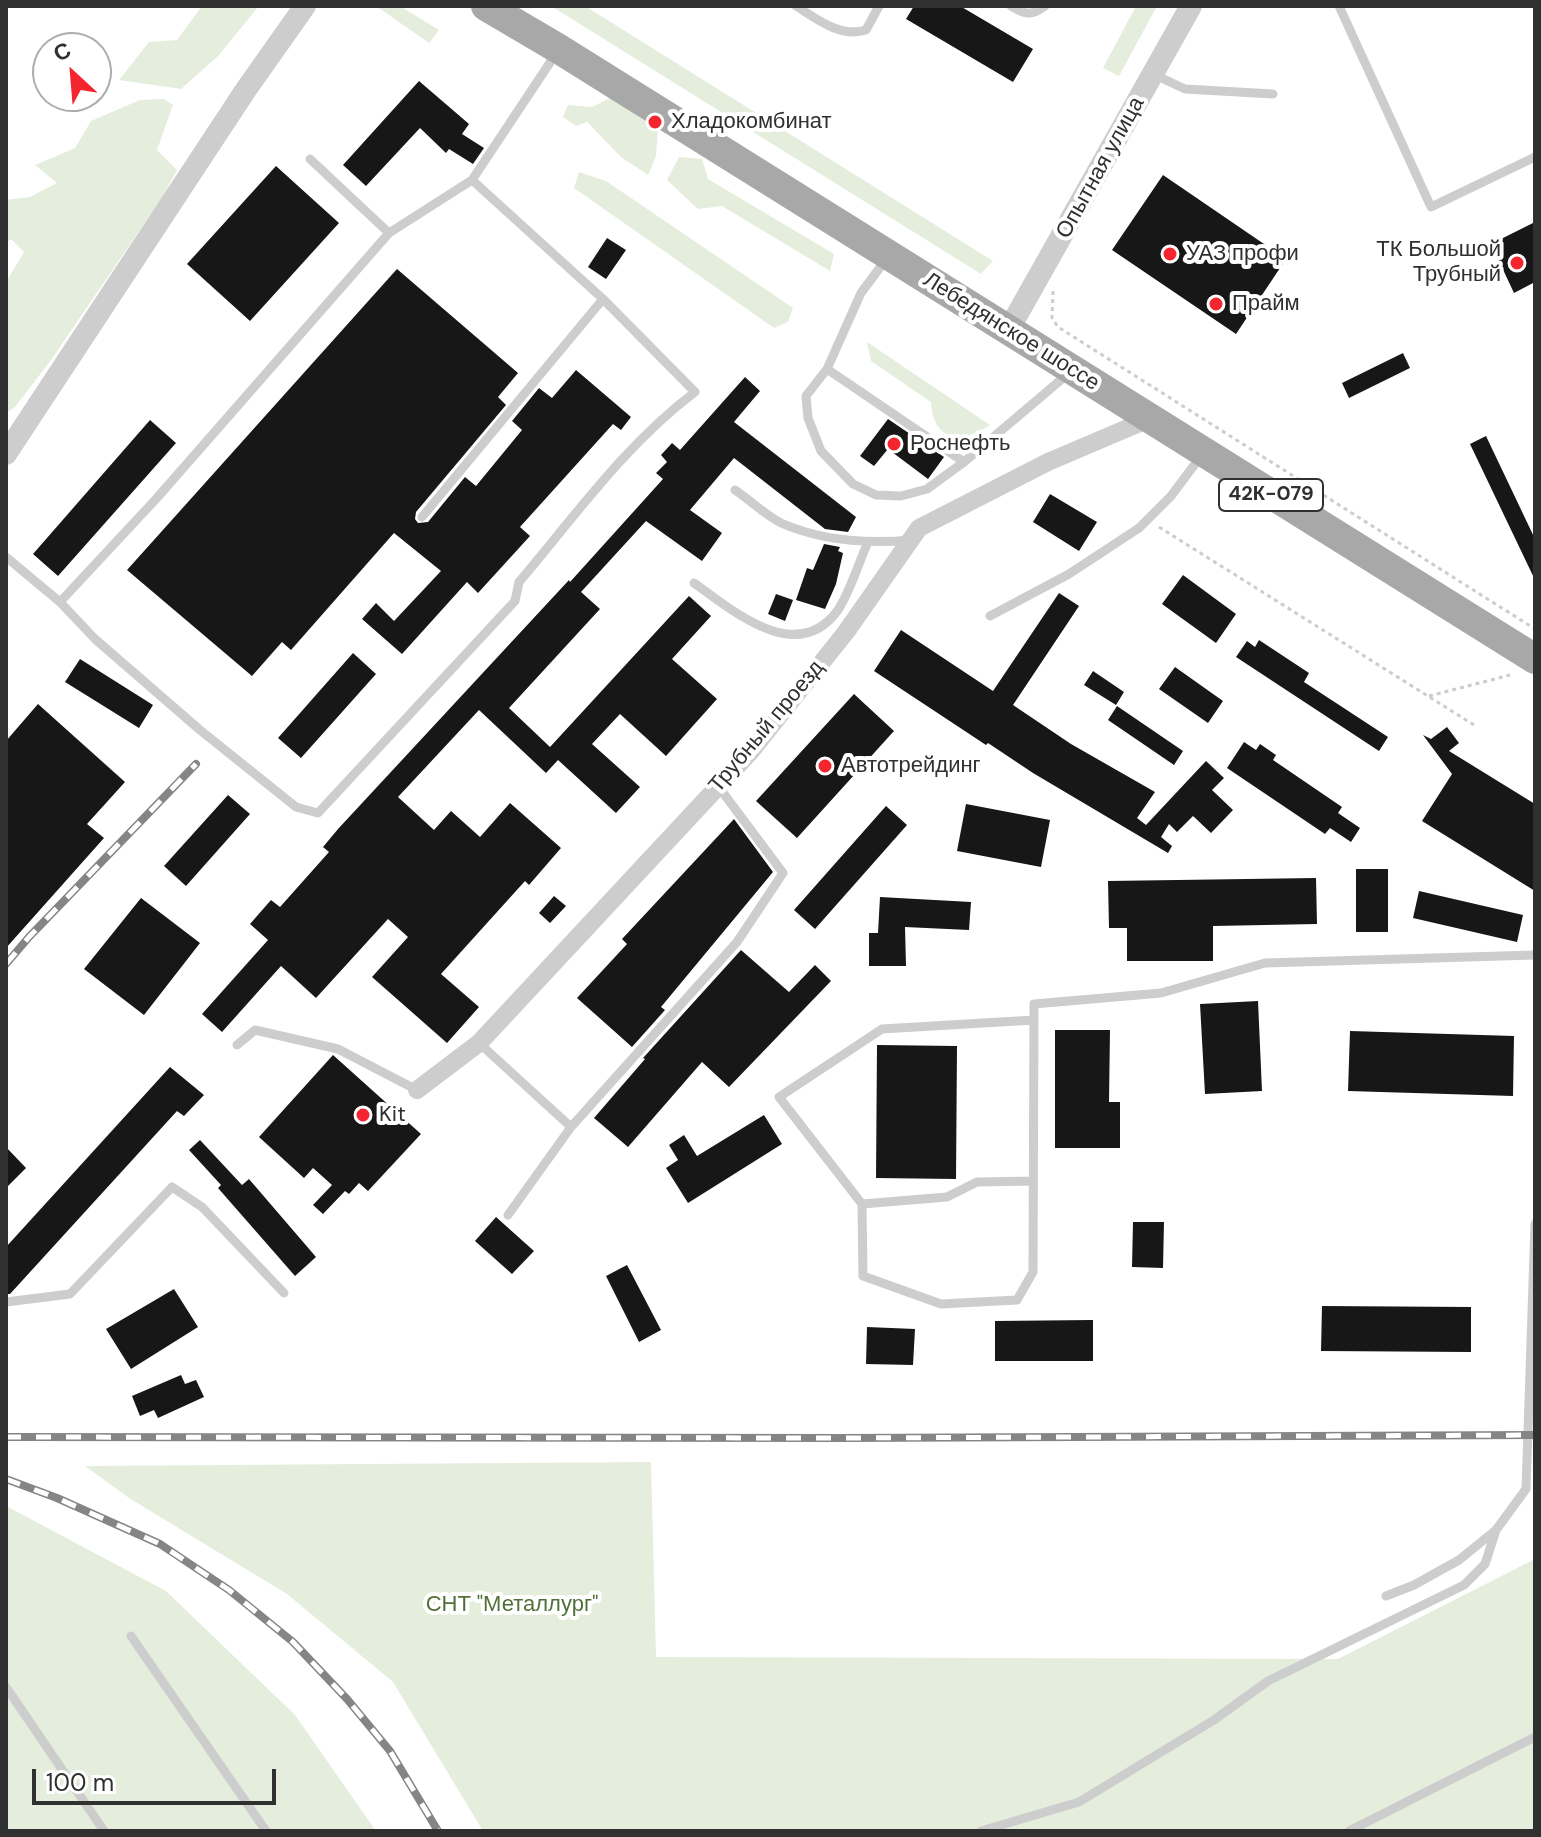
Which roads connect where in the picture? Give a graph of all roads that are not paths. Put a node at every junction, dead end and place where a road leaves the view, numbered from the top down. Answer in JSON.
{"nodes":[{"id":1,"x":305,"y":6,"type":"edge"},
{"id":2,"x":486,"y":6,"type":"edge"},
{"id":3,"x":796,"y":6,"type":"edge"},
{"id":4,"x":879,"y":6,"type":"edge"},
{"id":5,"x":1011,"y":6,"type":"edge"},
{"id":6,"x":1045,"y":6,"type":"edge"},
{"id":7,"x":1191,"y":6,"type":"edge"},
{"id":8,"x":1339,"y":6,"type":"edge"},
{"id":9,"x":559,"y":49,"type":"junction"},
{"id":10,"x":1153,"y":74,"type":"junction"},
{"id":11,"x":1273,"y":94,"type":"dead end"},
{"id":12,"x":1535,"y":157,"type":"edge"},
{"id":13,"x":310,"y":159,"type":"dead end"},
{"id":14,"x":472,"y":180,"type":"junction"},
{"id":15,"x":389,"y":233,"type":"junction"},
{"id":16,"x":889,"y":255,"type":"junction"},
{"id":17,"x":603,"y":299,"type":"junction"},
{"id":18,"x":1009,"y":329,"type":"junction"},
{"id":19,"x":827,"y":369,"type":"junction"},
{"id":20,"x":1072,"y":371,"type":"junction"},
{"id":21,"x":1149,"y":419,"type":"junction"},
{"id":22,"x":1203,"y":452,"type":"junction"},
{"id":23,"x":6,"y":454,"type":"edge"},
{"id":24,"x":964,"y":462,"type":"junction"},
{"id":25,"x":735,"y":490,"type":"dead end"},
{"id":26,"x":422,"y":517,"type":"dead end"},
{"id":27,"x":911,"y":540,"type":"junction"},
{"id":28,"x":868,"y":542,"type":"junction"},
{"id":29,"x":6,"y":557,"type":"edge"},
{"id":30,"x":694,"y":583,"type":"dead end"},
{"id":31,"x":60,"y":602,"type":"junction"},
{"id":32,"x":990,"y":616,"type":"dead end"},
{"id":33,"x":1523,"y":667,"type":"edge"},
{"id":34,"x":718,"y":786,"type":"junction"},
{"id":35,"x":1535,"y":955,"type":"edge"},
{"id":36,"x":1034,"y":1020,"type":"junction"},
{"id":37,"x":479,"y":1043,"type":"junction"},
{"id":38,"x":237,"y":1045,"type":"dead end"},
{"id":39,"x":417,"y":1090,"type":"joint"},
{"id":40,"x":571,"y":1127,"type":"junction"},
{"id":41,"x":1033,"y":1181,"type":"junction"},
{"id":42,"x":862,"y":1204,"type":"junction"},
{"id":43,"x":508,"y":1215,"type":"dead end"},
{"id":44,"x":1535,"y":1224,"type":"edge"},
{"id":45,"x":284,"y":1293,"type":"dead end"},
{"id":46,"x":6,"y":1302,"type":"edge"},
{"id":47,"x":1526,"y":1471,"type":"junction"},
{"id":48,"x":1535,"y":1480,"type":"edge"},
{"id":49,"x":1496,"y":1530,"type":"junction"},
{"id":50,"x":1386,"y":1596,"type":"dead end"},
{"id":51,"x":131,"y":1636,"type":"dead end"},
{"id":52,"x":6,"y":1687,"type":"edge"},
{"id":53,"x":1535,"y":1737,"type":"edge"},
{"id":54,"x":104,"y":1831,"type":"edge"},
{"id":55,"x":266,"y":1831,"type":"edge"},
{"id":56,"x":981,"y":1831,"type":"edge"},
{"id":57,"x":1349,"y":1831,"type":"edge"}],
"edges":[{"from":1,"to":23,"type":"street"},
{"from":2,"to":9,"type":"main road","name":"Лебедянское шоссе","number":"42К-079"},
{"from":3,"to":4,"type":"lane"},
{"from":5,"to":6,"type":"lane"},
{"from":7,"to":10,"type":"street","name":"Опытная улица"},
{"from":8,"to":12,"type":"lane"},
{"from":9,"to":14,"type":"lane"},
{"from":9,"to":16,"type":"main road","name":"Лебедянское шоссе","number":"42К-079"},
{"from":10,"to":11,"type":"lane"},
{"from":10,"to":18,"type":"street","name":"Опытная улица"},
{"from":13,"to":15,"type":"lane"},
{"from":14,"to":15,"type":"lane"},
{"from":14,"to":17,"type":"lane"},
{"from":15,"to":31,"type":"lane"},
{"from":16,"to":18,"type":"main road","name":"Лебедянское шоссе","number":"42К-079"},
{"from":16,"to":19,"type":"lane"},
{"from":17,"to":26,"type":"lane"},
{"from":17,"to":31,"type":"lane"},
{"from":18,"to":20,"type":"main road","name":"Лебедянское шоссе","number":"42К-079"},
{"from":19,"to":24,"type":"lane"},
{"from":19,"to":24,"type":"lane"},
{"from":20,"to":21,"type":"main road","name":"Лебедянское шоссе","number":"42К-079"},
{"from":20,"to":24,"type":"lane"},
{"from":21,"to":22,"type":"main road","name":"Лебедянское шоссе","number":"42К-079"},
{"from":21,"to":27,"type":"street","name":"Трубный проезд"},
{"from":22,"to":32,"type":"lane"},
{"from":22,"to":33,"type":"main road","name":"Лебедянское шоссе","number":"42К-079"},
{"from":25,"to":28,"type":"lane"},
{"from":27,"to":28,"type":"lane"},
{"from":27,"to":34,"type":"street","name":"Трубный проезд"},
{"from":28,"to":30,"type":"lane"},
{"from":29,"to":31,"type":"lane"},
{"from":34,"to":37,"type":"street","name":"Трубный проезд"},
{"from":34,"to":40,"type":"lane"},
{"from":35,"to":36,"type":"lane"},
{"from":36,"to":41,"type":"lane"},
{"from":36,"to":42,"type":"lane"},
{"from":37,"to":39,"type":"street","name":"Трубный проезд"},
{"from":37,"to":40,"type":"lane"},
{"from":38,"to":39,"type":"lane"},
{"from":40,"to":43,"type":"lane"},
{"from":41,"to":42,"type":"lane"},
{"from":41,"to":42,"type":"lane"},
{"from":44,"to":47,"type":"lane"},
{"from":45,"to":46,"type":"lane"},
{"from":47,"to":48,"type":"lane"},
{"from":47,"to":49,"type":"lane"},
{"from":49,"to":50,"type":"lane"},
{"from":49,"to":56,"type":"lane"},
{"from":51,"to":55,"type":"lane"},
{"from":52,"to":54,"type":"lane"},
{"from":53,"to":57,"type":"lane"}]}
